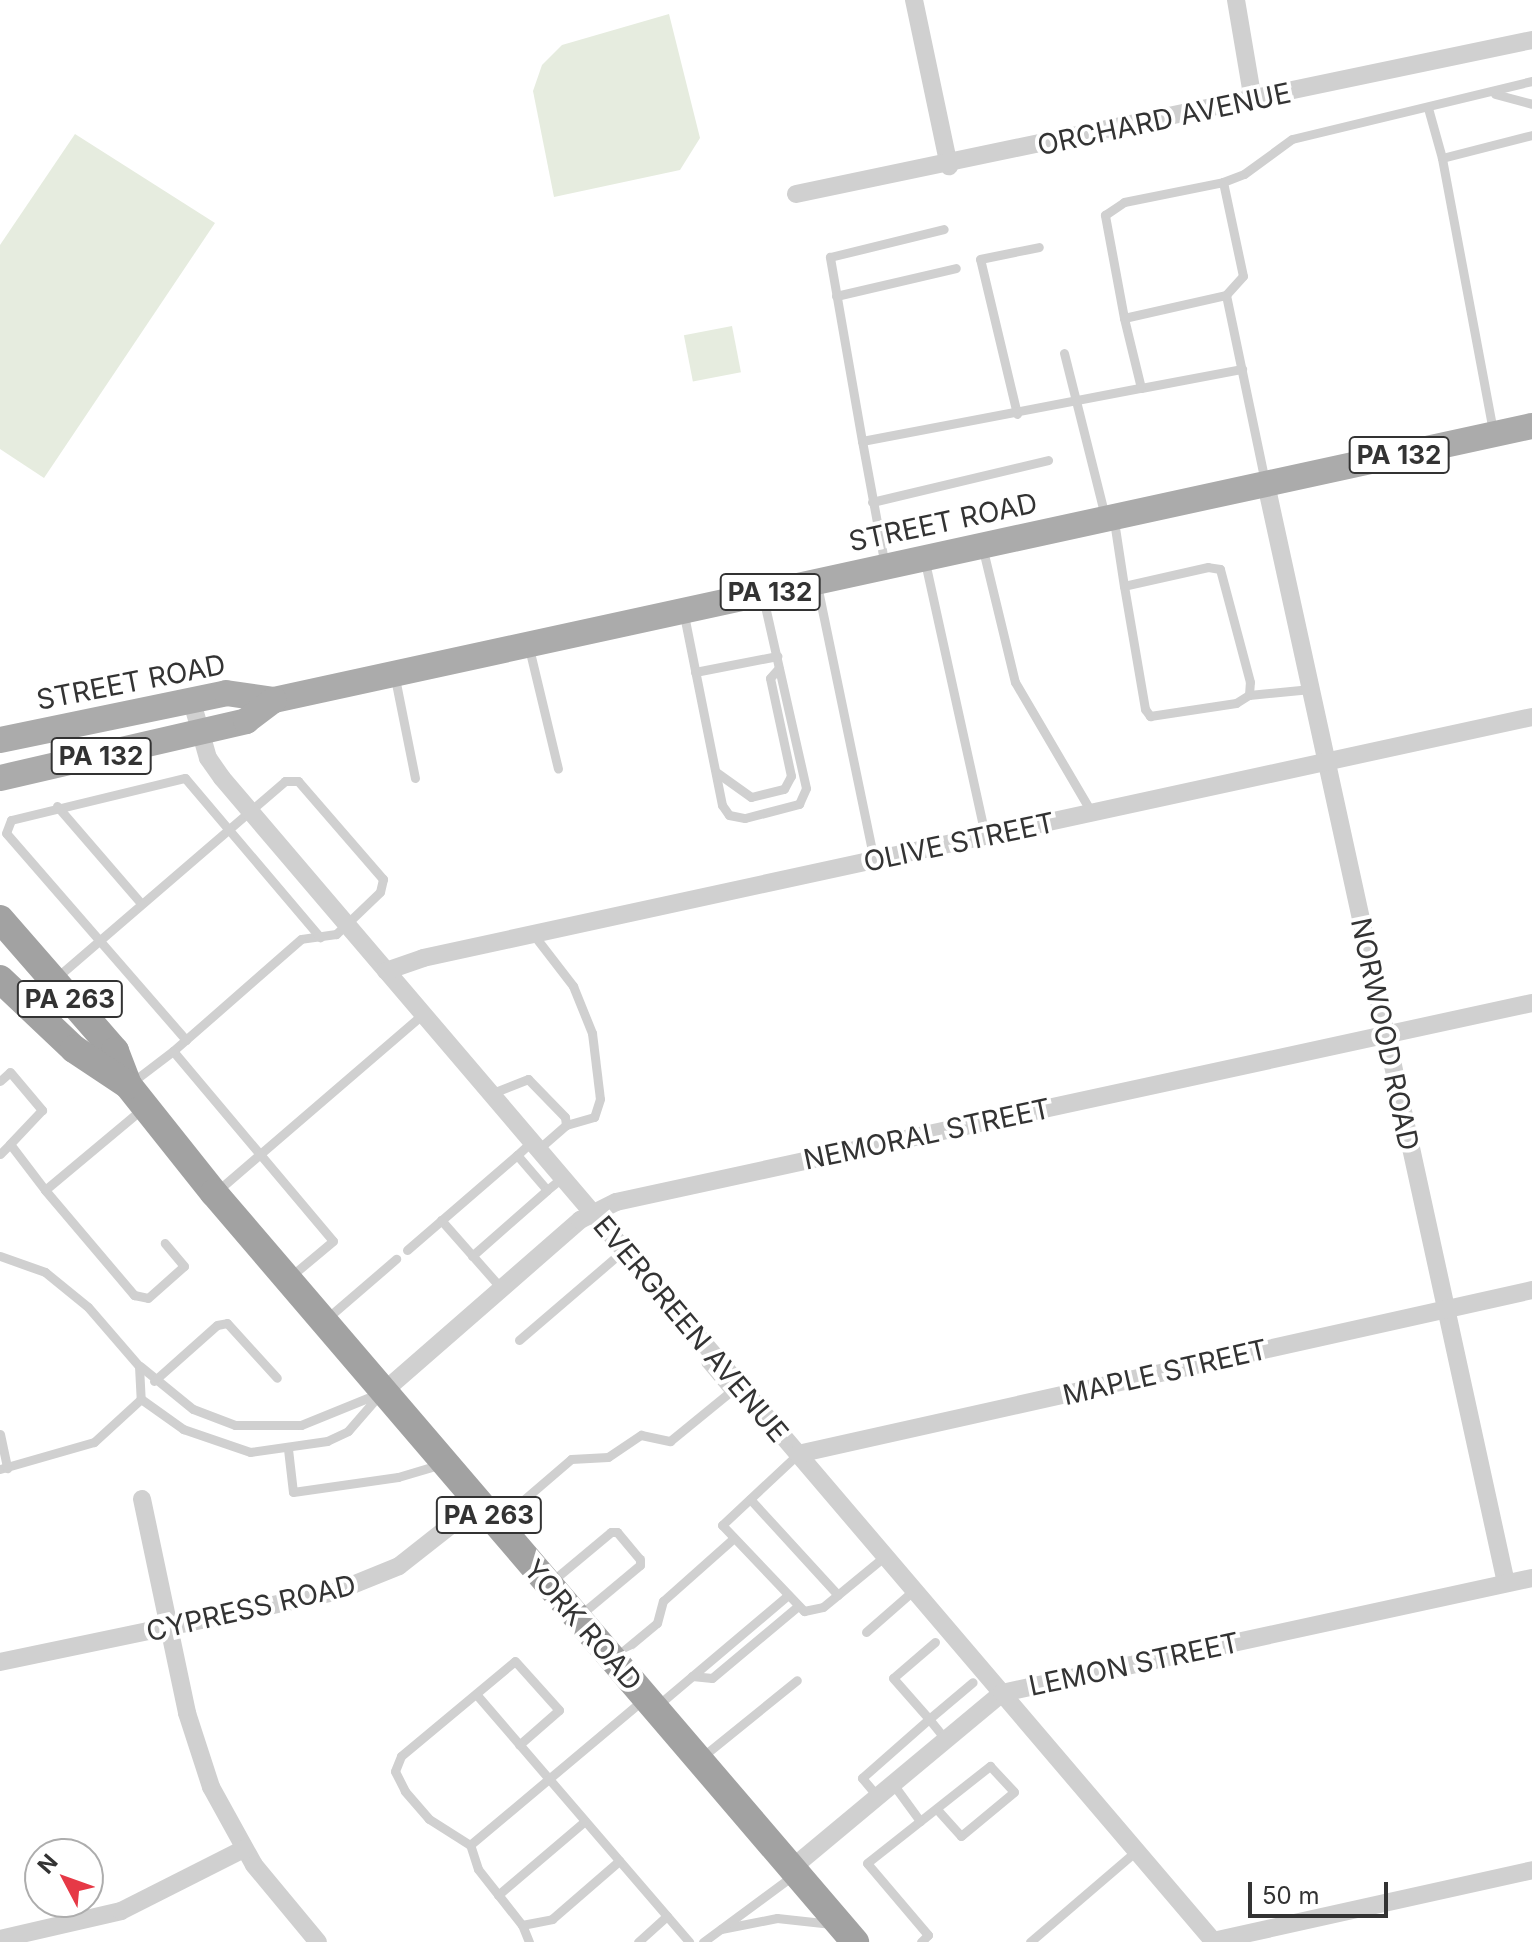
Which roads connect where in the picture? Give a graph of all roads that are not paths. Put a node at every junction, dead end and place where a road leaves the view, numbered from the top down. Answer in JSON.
{"nodes":[{"id":1,"x":914,"y":0,"type":"edge"},
{"id":2,"x":1236,"y":0,"type":"edge"},
{"id":3,"x":1532,"y":40,"type":"edge"},
{"id":4,"x":1532,"y":81,"type":"edge"},
{"id":5,"x":1492,"y":94,"type":"junction"},
{"id":6,"x":1253,"y":100,"type":"junction"},
{"id":7,"x":1532,"y":104,"type":"edge"},
{"id":8,"x":1428,"y":108,"type":"junction"},
{"id":9,"x":1532,"y":135,"type":"edge"},
{"id":10,"x":1442,"y":158,"type":"junction"},
{"id":11,"x":949,"y":166,"type":"junction"},
{"id":12,"x":1223,"y":182,"type":"junction"},
{"id":13,"x":796,"y":194,"type":"dead end"},
{"id":14,"x":944,"y":229,"type":"dead end"},
{"id":15,"x":1039,"y":247,"type":"dead end"},
{"id":16,"x":956,"y":268,"type":"dead end"},
{"id":17,"x":1226,"y":295,"type":"junction"},
{"id":18,"x":836,"y":296,"type":"junction"},
{"id":19,"x":1124,"y":318,"type":"junction"},
{"id":20,"x":1064,"y":353,"type":"dead end"},
{"id":21,"x":1242,"y":369,"type":"junction"},
{"id":22,"x":1141,"y":388,"type":"junction"},
{"id":23,"x":1076,"y":401,"type":"junction"},
{"id":24,"x":1017,"y":414,"type":"junction"},
{"id":25,"x":1532,"y":426,"type":"edge"},
{"id":26,"x":1493,"y":435,"type":"junction"},
{"id":27,"x":862,"y":441,"type":"junction"},
{"id":28,"x":1048,"y":460,"type":"dead end"},
{"id":29,"x":1266,"y":484,"type":"junction"},
{"id":30,"x":872,"y":502,"type":"junction"},
{"id":31,"x":1110,"y":518,"type":"junction"},
{"id":32,"x":983,"y":546,"type":"junction"},
{"id":33,"x":924,"y":559,"type":"junction"},
{"id":34,"x":885,"y":567,"type":"junction"},
{"id":35,"x":817,"y":582,"type":"junction"},
{"id":36,"x":1124,"y":586,"type":"junction"},
{"id":37,"x":762,"y":594,"type":"junction"},
{"id":38,"x":683,"y":611,"type":"junction"},
{"id":39,"x":529,"y":645,"type":"junction"},
{"id":40,"x":777,"y":656,"type":"junction"},
{"id":41,"x":779,"y":668,"type":"junction"},
{"id":42,"x":695,"y":672,"type":"junction"},
{"id":43,"x":394,"y":674,"type":"junction"},
{"id":44,"x":1311,"y":689,"type":"junction"},
{"id":45,"x":1249,"y":695,"type":"junction"},
{"id":46,"x":274,"y":700,"type":"junction"},
{"id":47,"x":192,"y":702,"type":"junction"},
{"id":48,"x":1532,"y":717,"type":"edge"},
{"id":49,"x":201,"y":733,"type":"junction"},
{"id":50,"x":0,"y":740,"type":"edge"},
{"id":51,"x":1327,"y":761,"type":"junction"},
{"id":52,"x":558,"y":769,"type":"dead end"},
{"id":53,"x":716,"y":772,"type":"junction"},
{"id":54,"x":0,"y":778,"type":"edge"},
{"id":55,"x":415,"y":778,"type":"dead end"},
{"id":56,"x":57,"y":806,"type":"junction"},
{"id":57,"x":249,"y":811,"type":"junction"},
{"id":58,"x":1092,"y":813,"type":"junction"},
{"id":59,"x":227,"y":829,"type":"junction"},
{"id":60,"x":985,"y":836,"type":"junction"},
{"id":61,"x":874,"y":860,"type":"junction"},
{"id":62,"x":140,"y":902,"type":"junction"},
{"id":63,"x":0,"y":919,"type":"edge"},
{"id":64,"x":346,"y":925,"type":"junction"},
{"id":65,"x":533,"y":934,"type":"junction"},
{"id":66,"x":99,"y":936,"type":"junction"},
{"id":67,"x":320,"y":937,"type":"junction"},
{"id":68,"x":386,"y":971,"type":"junction"},
{"id":69,"x":0,"y":979,"type":"edge"},
{"id":70,"x":54,"y":980,"type":"junction"},
{"id":71,"x":1532,"y":1003,"type":"edge"},
{"id":72,"x":423,"y":1014,"type":"junction"},
{"id":73,"x":1385,"y":1035,"type":"junction"},
{"id":74,"x":186,"y":1040,"type":"junction"},
{"id":75,"x":173,"y":1051,"type":"junction"},
{"id":76,"x":0,"y":1081,"type":"edge"},
{"id":77,"x":490,"y":1094,"type":"junction"},
{"id":78,"x":136,"y":1096,"type":"junction"},
{"id":79,"x":566,"y":1125,"type":"junction"},
{"id":80,"x":10,"y":1144,"type":"junction"},
{"id":81,"x":538,"y":1149,"type":"junction"},
{"id":82,"x":0,"y":1154,"type":"edge"},
{"id":83,"x":260,"y":1155,"type":"junction"},
{"id":84,"x":517,"y":1155,"type":"junction"},
{"id":85,"x":562,"y":1178,"type":"junction"},
{"id":86,"x":45,"y":1190,"type":"junction"},
{"id":87,"x":547,"y":1190,"type":"junction"},
{"id":88,"x":214,"y":1193,"type":"junction"},
{"id":89,"x":593,"y":1214,"type":"junction"},
{"id":90,"x":441,"y":1220,"type":"junction"},
{"id":91,"x":165,"y":1243,"type":"dead end"},
{"id":92,"x":407,"y":1250,"type":"dead end"},
{"id":93,"x":624,"y":1250,"type":"junction"},
{"id":94,"x":0,"y":1256,"type":"edge"},
{"id":95,"x":472,"y":1256,"type":"junction"},
{"id":96,"x":396,"y":1259,"type":"dead end"},
{"id":97,"x":287,"y":1279,"type":"junction"},
{"id":98,"x":501,"y":1288,"type":"junction"},
{"id":99,"x":1532,"y":1290,"type":"edge"},
{"id":100,"x":1445,"y":1309,"type":"junction"},
{"id":101,"x":323,"y":1321,"type":"junction"},
{"id":102,"x":519,"y":1340,"type":"dead end"},
{"id":103,"x":714,"y":1356,"type":"junction"},
{"id":104,"x":139,"y":1366,"type":"junction"},
{"id":105,"x":277,"y":1378,"type":"dead end"},
{"id":106,"x":154,"y":1381,"type":"junction"},
{"id":107,"x":383,"y":1392,"type":"junction"},
{"id":108,"x":141,"y":1399,"type":"junction"},
{"id":109,"x":0,"y":1434,"type":"edge"},
{"id":110,"x":288,"y":1449,"type":"junction"},
{"id":111,"x":798,"y":1454,"type":"junction"},
{"id":112,"x":445,"y":1463,"type":"junction"},
{"id":113,"x":4,"y":1469,"type":"edge"},
{"id":114,"x":142,"y":1499,"type":"dead end"},
{"id":115,"x":750,"y":1499,"type":"junction"},
{"id":116,"x":488,"y":1513,"type":"junction"},
{"id":117,"x":734,"y":1538,"type":"junction"},
{"id":118,"x":885,"y":1556,"type":"junction"},
{"id":119,"x":1532,"y":1578,"type":"edge"},
{"id":120,"x":1506,"y":1583,"type":"junction"},
{"id":121,"x":548,"y":1584,"type":"junction"},
{"id":122,"x":914,"y":1590,"type":"junction"},
{"id":123,"x":838,"y":1595,"type":"junction"},
{"id":124,"x":787,"y":1596,"type":"junction"},
{"id":125,"x":797,"y":1607,"type":"junction"},
{"id":126,"x":577,"y":1618,"type":"junction"},
{"id":127,"x":169,"y":1627,"type":"junction"},
{"id":128,"x":866,"y":1632,"type":"dead end"},
{"id":129,"x":935,"y":1642,"type":"dead end"},
{"id":130,"x":613,"y":1660,"type":"junction"},
{"id":131,"x":0,"y":1662,"type":"edge"},
{"id":132,"x":692,"y":1676,"type":"junction"},
{"id":133,"x":797,"y":1680,"type":"dead end"},
{"id":134,"x":973,"y":1682,"type":"dead end"},
{"id":135,"x":1002,"y":1693,"type":"junction"},
{"id":136,"x":476,"y":1694,"type":"junction"},
{"id":137,"x":650,"y":1703,"type":"junction"},
{"id":138,"x":929,"y":1719,"type":"junction"},
{"id":139,"x":946,"y":1740,"type":"junction"},
{"id":140,"x":519,"y":1745,"type":"junction"},
{"id":141,"x":699,"y":1760,"type":"junction"},
{"id":142,"x":549,"y":1779,"type":"junction"},
{"id":143,"x":893,"y":1784,"type":"junction"},
{"id":144,"x":878,"y":1797,"type":"junction"},
{"id":145,"x":937,"y":1809,"type":"junction"},
{"id":146,"x":585,"y":1821,"type":"junction"},
{"id":147,"x":920,"y":1821,"type":"junction"},
{"id":148,"x":470,"y":1845,"type":"junction"},
{"id":149,"x":244,"y":1849,"type":"junction"},
{"id":150,"x":1136,"y":1851,"type":"junction"},
{"id":151,"x":619,"y":1861,"type":"junction"},
{"id":152,"x":1532,"y":1870,"type":"edge"},
{"id":153,"x":794,"y":1871,"type":"junction"},
{"id":154,"x":498,"y":1895,"type":"junction"},
{"id":155,"x":667,"y":1916,"type":"junction"},
{"id":156,"x":522,"y":1925,"type":"junction"},
{"id":157,"x":721,"y":1929,"type":"junction"},
{"id":158,"x":848,"y":1934,"type":"edge"},
{"id":159,"x":0,"y":1939,"type":"edge"},
{"id":160,"x":318,"y":1942,"type":"edge"},
{"id":161,"x":529,"y":1942,"type":"edge"},
{"id":162,"x":638,"y":1942,"type":"edge"},
{"id":163,"x":689,"y":1942,"type":"edge"},
{"id":164,"x":703,"y":1942,"type":"edge"},
{"id":165,"x":921,"y":1942,"type":"edge"},
{"id":166,"x":1030,"y":1942,"type":"edge"},
{"id":167,"x":1214,"y":1942,"type":"edge"}],
"edges":[{"from":1,"to":11,"type":"street"},
{"from":2,"to":6,"type":"street"},
{"from":3,"to":6,"type":"street","name":"ORCHARD AVENUE"},
{"from":4,"to":5,"type":"lane"},
{"from":5,"to":7,"type":"lane"},
{"from":5,"to":8,"type":"lane"},
{"from":6,"to":11,"type":"street","name":"ORCHARD AVENUE"},
{"from":8,"to":10,"type":"lane"},
{"from":8,"to":12,"type":"lane"},
{"from":9,"to":10,"type":"lane"},
{"from":10,"to":26,"type":"lane"},
{"from":11,"to":13,"type":"street","name":"ORCHARD AVENUE"},
{"from":12,"to":17,"type":"lane"},
{"from":12,"to":19,"type":"lane"},
{"from":14,"to":18,"type":"lane"},
{"from":15,"to":24,"type":"lane"},
{"from":16,"to":18,"type":"lane"},
{"from":17,"to":19,"type":"lane"},
{"from":17,"to":21,"type":"lane"},
{"from":18,"to":27,"type":"lane"},
{"from":19,"to":22,"type":"lane"},
{"from":20,"to":23,"type":"lane"},
{"from":21,"to":22,"type":"lane"},
{"from":21,"to":29,"type":"lane"},
{"from":22,"to":23,"type":"lane"},
{"from":23,"to":24,"type":"lane"},
{"from":23,"to":31,"type":"lane"},
{"from":24,"to":27,"type":"lane"},
{"from":25,"to":26,"type":"main road","name":"STREET ROAD","number":"PA 132"},
{"from":26,"to":29,"type":"main road","name":"STREET ROAD","number":"PA 132"},
{"from":27,"to":30,"type":"lane"},
{"from":28,"to":30,"type":"lane"},
{"from":29,"to":31,"type":"main road","name":"STREET ROAD","number":"PA 132"},
{"from":29,"to":44,"type":"street","name":"NORWOOD ROAD"},
{"from":30,"to":34,"type":"lane"},
{"from":31,"to":32,"type":"main road","name":"STREET ROAD","number":"PA 132"},
{"from":31,"to":36,"type":"lane"},
{"from":32,"to":33,"type":"main road","name":"STREET ROAD","number":"PA 132"},
{"from":32,"to":58,"type":"lane"},
{"from":33,"to":34,"type":"main road","name":"STREET ROAD","number":"PA 132"},
{"from":33,"to":60,"type":"lane"},
{"from":34,"to":35,"type":"main road","name":"STREET ROAD","number":"PA 132"},
{"from":35,"to":37,"type":"main road","name":"STREET ROAD","number":"PA 132"},
{"from":35,"to":61,"type":"lane"},
{"from":36,"to":45,"type":"lane"},
{"from":36,"to":45,"type":"lane"},
{"from":37,"to":38,"type":"main road","name":"STREET ROAD","number":"PA 132"},
{"from":37,"to":40,"type":"lane"},
{"from":38,"to":39,"type":"main road","name":"STREET ROAD","number":"PA 132"},
{"from":38,"to":42,"type":"lane"},
{"from":39,"to":43,"type":"main road","name":"STREET ROAD","number":"PA 132"},
{"from":39,"to":52,"type":"lane"},
{"from":40,"to":41,"type":"lane"},
{"from":40,"to":42,"type":"lane"},
{"from":41,"to":53,"type":"lane"},
{"from":41,"to":53,"type":"lane"},
{"from":42,"to":53,"type":"lane"},
{"from":43,"to":46,"type":"main road","name":"STREET ROAD","number":"PA 132"},
{"from":43,"to":55,"type":"lane"},
{"from":44,"to":45,"type":"lane"},
{"from":44,"to":51,"type":"street","name":"NORWOOD ROAD"},
{"from":46,"to":47,"type":"main road","name":"STREET ROAD","number":"PA 132"},
{"from":46,"to":49,"type":"main road","name":"STREET ROAD","number":"PA 132"},
{"from":47,"to":49,"type":"street","name":"EVERGREEN AVENUE"},
{"from":47,"to":50,"type":"main road","name":"STREET ROAD","number":"PA 132"},
{"from":48,"to":51,"type":"street","name":"OLIVE STREET"},
{"from":49,"to":54,"type":"main road","name":"STREET ROAD","number":"PA 132"},
{"from":49,"to":57,"type":"street","name":"EVERGREEN AVENUE"},
{"from":51,"to":58,"type":"street","name":"OLIVE STREET"},
{"from":51,"to":73,"type":"street","name":"NORWOOD ROAD"},
{"from":56,"to":59,"type":"lane"},
{"from":56,"to":62,"type":"lane"},
{"from":56,"to":66,"type":"lane"},
{"from":57,"to":59,"type":"lane"},
{"from":57,"to":64,"type":"street","name":"EVERGREEN AVENUE"},
{"from":57,"to":64,"type":"lane"},
{"from":58,"to":60,"type":"street","name":"OLIVE STREET"},
{"from":59,"to":62,"type":"lane"},
{"from":59,"to":67,"type":"lane"},
{"from":60,"to":61,"type":"street","name":"OLIVE STREET"},
{"from":61,"to":65,"type":"street","name":"OLIVE STREET"},
{"from":62,"to":66,"type":"lane"},
{"from":63,"to":70,"type":"highway","name":"YORK ROAD","number":"PA 263"},
{"from":64,"to":67,"type":"lane"},
{"from":64,"to":68,"type":"street","name":"EVERGREEN AVENUE"},
{"from":65,"to":68,"type":"street","name":"OLIVE STREET"},
{"from":65,"to":79,"type":"lane"},
{"from":66,"to":70,"type":"lane"},
{"from":66,"to":74,"type":"lane"},
{"from":67,"to":74,"type":"lane"},
{"from":68,"to":72,"type":"street","name":"EVERGREEN AVENUE"},
{"from":69,"to":78,"type":"highway","name":"YORK ROAD","number":"PA 263"},
{"from":70,"to":78,"type":"highway","name":"YORK ROAD","number":"PA 263"},
{"from":71,"to":73,"type":"street","name":"NEMORAL STREET"},
{"from":72,"to":77,"type":"street","name":"EVERGREEN AVENUE"},
{"from":72,"to":83,"type":"lane"},
{"from":73,"to":89,"type":"street","name":"NEMORAL STREET"},
{"from":73,"to":100,"type":"street","name":"NORWOOD ROAD"},
{"from":74,"to":75,"type":"lane"},
{"from":75,"to":78,"type":"lane"},
{"from":75,"to":83,"type":"lane"},
{"from":76,"to":80,"type":"lane"},
{"from":77,"to":79,"type":"lane"},
{"from":77,"to":81,"type":"street","name":"EVERGREEN AVENUE"},
{"from":78,"to":86,"type":"lane"},
{"from":78,"to":88,"type":"highway","name":"YORK ROAD","number":"PA 263"},
{"from":79,"to":81,"type":"lane"},
{"from":80,"to":82,"type":"lane"},
{"from":80,"to":86,"type":"lane"},
{"from":81,"to":84,"type":"lane"},
{"from":81,"to":85,"type":"street","name":"EVERGREEN AVENUE"},
{"from":83,"to":88,"type":"lane"},
{"from":83,"to":97,"type":"lane"},
{"from":84,"to":87,"type":"lane"},
{"from":84,"to":90,"type":"lane"},
{"from":85,"to":87,"type":"lane"},
{"from":85,"to":89,"type":"street","name":"EVERGREEN AVENUE"},
{"from":86,"to":91,"type":"lane"},
{"from":87,"to":95,"type":"lane"},
{"from":88,"to":97,"type":"highway","name":"YORK ROAD","number":"PA 263"},
{"from":89,"to":93,"type":"street","name":"EVERGREEN AVENUE"},
{"from":89,"to":98,"type":"street","name":"NEMORAL STREET"},
{"from":90,"to":92,"type":"lane"},
{"from":90,"to":95,"type":"lane"},
{"from":93,"to":102,"type":"lane"},
{"from":93,"to":103,"type":"street","name":"EVERGREEN AVENUE"},
{"from":94,"to":104,"type":"lane"},
{"from":95,"to":98,"type":"lane"},
{"from":96,"to":101,"type":"lane"},
{"from":97,"to":101,"type":"highway","name":"YORK ROAD","number":"PA 263"},
{"from":98,"to":107,"type":"street","name":"NEMORAL STREET"},
{"from":99,"to":100,"type":"street","name":"MAPLE STREET"},
{"from":100,"to":111,"type":"street","name":"MAPLE STREET"},
{"from":100,"to":120,"type":"street","name":"NORWOOD ROAD"},
{"from":101,"to":107,"type":"highway","name":"YORK ROAD","number":"PA 263"},
{"from":103,"to":111,"type":"street","name":"EVERGREEN AVENUE"},
{"from":103,"to":116,"type":"lane"},
{"from":104,"to":106,"type":"lane"},
{"from":104,"to":108,"type":"lane"},
{"from":105,"to":106,"type":"lane"},
{"from":106,"to":107,"type":"lane"},
{"from":107,"to":110,"type":"lane"},
{"from":107,"to":112,"type":"highway","name":"YORK ROAD","number":"PA 263"},
{"from":108,"to":110,"type":"lane"},
{"from":108,"to":113,"type":"lane"},
{"from":109,"to":113,"type":"lane"},
{"from":110,"to":112,"type":"lane"},
{"from":111,"to":115,"type":"lane"},
{"from":111,"to":118,"type":"street","name":"EVERGREEN AVENUE"},
{"from":112,"to":116,"type":"highway","name":"YORK ROAD","number":"PA 263"},
{"from":114,"to":127,"type":"street"},
{"from":115,"to":117,"type":"lane"},
{"from":115,"to":123,"type":"lane"},
{"from":116,"to":121,"type":"highway","name":"YORK ROAD","number":"PA 263"},
{"from":116,"to":127,"type":"street","name":"CYPRESS ROAD"},
{"from":117,"to":124,"type":"lane"},
{"from":117,"to":130,"type":"lane"},
{"from":118,"to":122,"type":"street","name":"EVERGREEN AVENUE"},
{"from":118,"to":123,"type":"lane"},
{"from":119,"to":120,"type":"street","name":"LEMON STREET"},
{"from":120,"to":135,"type":"street","name":"LEMON STREET"},
{"from":121,"to":126,"type":"highway","name":"YORK ROAD","number":"PA 263"},
{"from":121,"to":126,"type":"lane"},
{"from":122,"to":128,"type":"lane"},
{"from":122,"to":135,"type":"street","name":"EVERGREEN AVENUE"},
{"from":123,"to":125,"type":"lane"},
{"from":124,"to":125,"type":"lane"},
{"from":124,"to":132,"type":"lane"},
{"from":125,"to":132,"type":"lane"},
{"from":126,"to":130,"type":"highway","name":"YORK ROAD","number":"PA 263"},
{"from":127,"to":131,"type":"street","name":"CYPRESS ROAD"},
{"from":127,"to":149,"type":"street"},
{"from":129,"to":138,"type":"lane"},
{"from":130,"to":137,"type":"highway","name":"YORK ROAD","number":"PA 263"},
{"from":132,"to":137,"type":"lane"},
{"from":133,"to":141,"type":"lane"},
{"from":134,"to":138,"type":"lane"},
{"from":135,"to":139,"type":"street","name":"LEMON STREET"},
{"from":135,"to":150,"type":"street","name":"EVERGREEN AVENUE"},
{"from":136,"to":140,"type":"lane"},
{"from":136,"to":140,"type":"lane"},
{"from":136,"to":148,"type":"lane"},
{"from":137,"to":141,"type":"highway","name":"YORK ROAD","number":"PA 263"},
{"from":137,"to":142,"type":"lane"},
{"from":138,"to":139,"type":"lane"},
{"from":138,"to":144,"type":"lane"},
{"from":139,"to":143,"type":"street","name":"LEMON STREET"},
{"from":140,"to":142,"type":"lane"},
{"from":141,"to":153,"type":"highway","name":"YORK ROAD","number":"PA 263"},
{"from":142,"to":146,"type":"lane"},
{"from":142,"to":148,"type":"lane"},
{"from":143,"to":144,"type":"street","name":"LEMON STREET"},
{"from":143,"to":147,"type":"lane"},
{"from":144,"to":153,"type":"street","name":"LEMON STREET"},
{"from":145,"to":145,"type":"lane"},
{"from":145,"to":147,"type":"lane"},
{"from":146,"to":151,"type":"lane"},
{"from":146,"to":154,"type":"lane"},
{"from":147,"to":165,"type":"lane"},
{"from":148,"to":154,"type":"lane"},
{"from":149,"to":159,"type":"street"},
{"from":149,"to":160,"type":"street"},
{"from":150,"to":166,"type":"lane"},
{"from":150,"to":167,"type":"street","name":"EVERGREEN AVENUE"},
{"from":151,"to":155,"type":"lane"},
{"from":151,"to":156,"type":"lane"},
{"from":152,"to":167,"type":"street"},
{"from":153,"to":157,"type":"lane"},
{"from":153,"to":158,"type":"highway","name":"YORK ROAD","number":"PA 263"},
{"from":154,"to":156,"type":"lane"},
{"from":155,"to":162,"type":"lane"},
{"from":155,"to":163,"type":"lane"},
{"from":156,"to":161,"type":"lane"},
{"from":157,"to":158,"type":"lane"},
{"from":157,"to":164,"type":"lane"}]}
